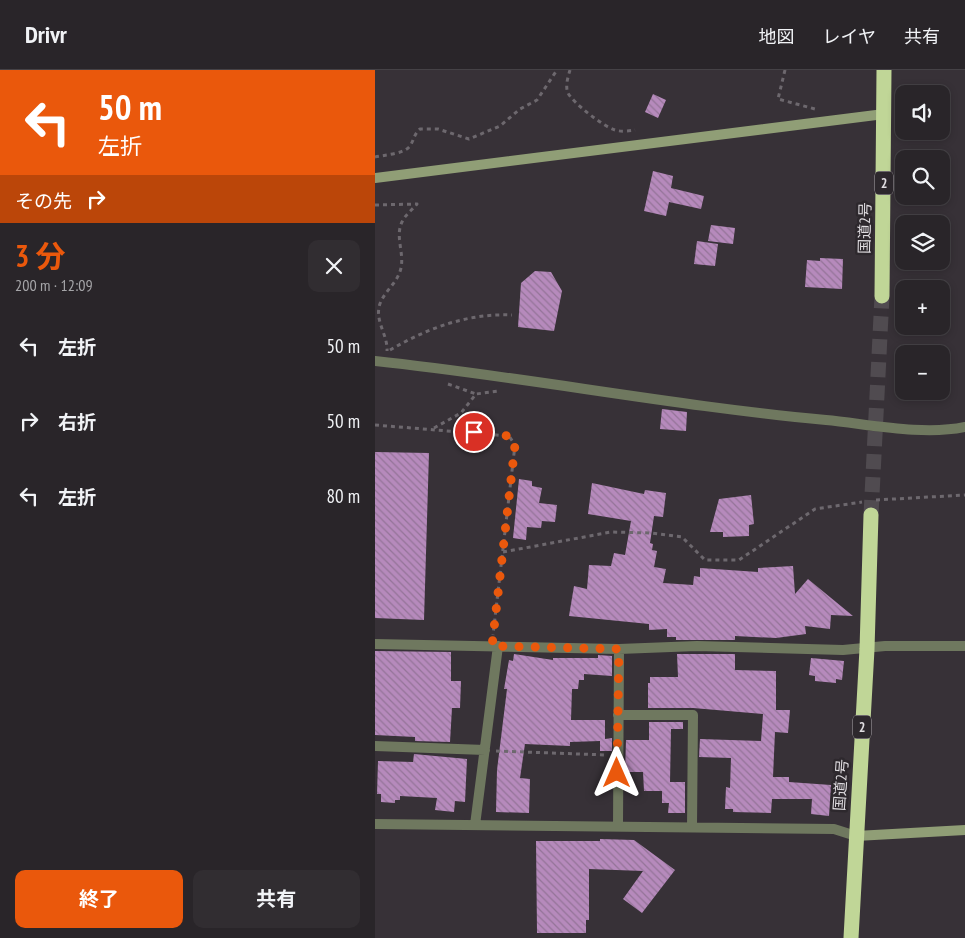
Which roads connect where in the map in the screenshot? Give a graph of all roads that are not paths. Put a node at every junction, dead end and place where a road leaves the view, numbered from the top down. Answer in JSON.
{"nodes":[{"id":1,"x":884,"y":70,"type":"edge"},
{"id":2,"x":884,"y":114,"type":"junction"},
{"id":3,"x":375,"y":178,"type":"edge"},
{"id":4,"x":882,"y":296,"type":"tunnel mouth"},
{"id":5,"x":375,"y":361,"type":"edge"},
{"id":6,"x":965,"y":427,"type":"edge"},
{"id":7,"x":872,"y":508,"type":"tunnel mouth"},
{"id":8,"x":375,"y":644,"type":"edge"},
{"id":9,"x":495,"y":646,"type":"junction"},
{"id":10,"x":965,"y":646,"type":"edge"},
{"id":11,"x":619,"y":649,"type":"junction"},
{"id":12,"x":867,"y":649,"type":"junction"},
{"id":13,"x":618,"y":715,"type":"junction"},
{"id":14,"x":375,"y":746,"type":"edge"},
{"id":15,"x":485,"y":750,"type":"junction"},
{"id":16,"x":375,"y":824,"type":"edge"},
{"id":17,"x":475,"y":825,"type":"junction"},
{"id":18,"x":618,"y":826,"type":"junction"},
{"id":19,"x":692,"y":827,"type":"junction"},
{"id":20,"x":965,"y":830,"type":"edge"},
{"id":21,"x":856,"y":836,"type":"junction"},
{"id":22,"x":851,"y":938,"type":"edge"}],
"edges":[{"from":1,"to":2,"type":"highway","name":"国道2号","number":"2"},
{"from":2,"to":3,"type":"street"},
{"from":2,"to":4,"type":"highway","name":"国道2号","number":"2"},
{"from":5,"to":6,"type":"street"},
{"from":7,"to":12,"type":"highway","name":"国道2号","number":"2"},
{"from":8,"to":9,"type":"street"},
{"from":9,"to":11,"type":"street"},
{"from":9,"to":15,"type":"street"},
{"from":10,"to":12,"type":"street"},
{"from":11,"to":12,"type":"street"},
{"from":11,"to":13,"type":"street"},
{"from":12,"to":21,"type":"highway","name":"国道2号","number":"2"},
{"from":13,"to":18,"type":"street"},
{"from":13,"to":19,"type":"street"},
{"from":14,"to":15,"type":"street"},
{"from":15,"to":17,"type":"street"},
{"from":16,"to":17,"type":"street"},
{"from":17,"to":18,"type":"street"},
{"from":18,"to":19,"type":"street"},
{"from":19,"to":21,"type":"street"},
{"from":20,"to":21,"type":"street"},
{"from":21,"to":22,"type":"highway","name":"国道2号","number":"2"}]}
